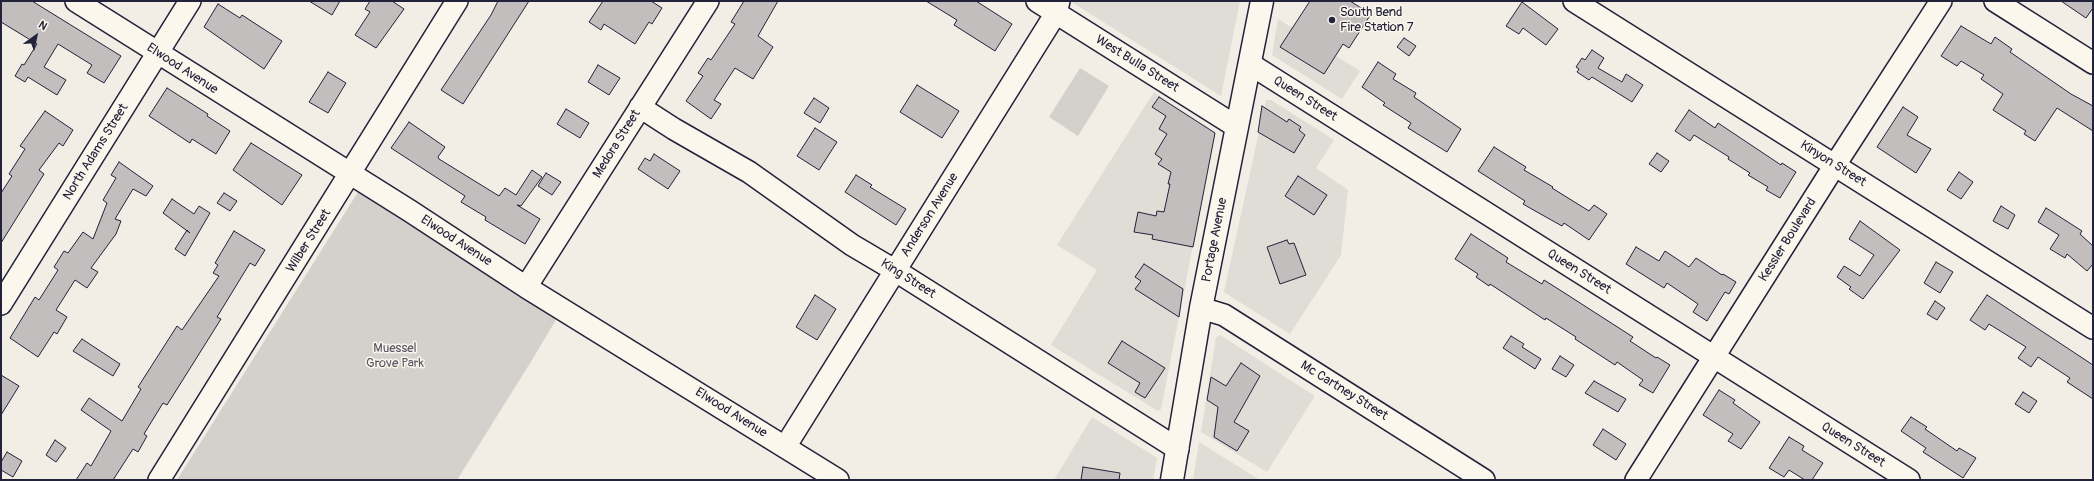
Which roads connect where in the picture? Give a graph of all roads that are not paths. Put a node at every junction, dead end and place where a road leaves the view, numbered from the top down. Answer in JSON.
{"nodes":[{"id":1,"x":76,"y":1,"type":"edge"},
{"id":2,"x":190,"y":1,"type":"edge"},
{"id":3,"x":457,"y":1,"type":"edge"},
{"id":4,"x":708,"y":1,"type":"edge"},
{"id":5,"x":1037,"y":1,"type":"edge"},
{"id":6,"x":1262,"y":1,"type":"edge"},
{"id":7,"x":1574,"y":1,"type":"edge"},
{"id":8,"x":1941,"y":1,"type":"edge"},
{"id":9,"x":1995,"y":1,"type":"edge"},
{"id":10,"x":1058,"y":7,"type":"edge"},
{"id":11,"x":158,"y":53,"type":"junction"},
{"id":12,"x":2093,"y":63,"type":"edge"},
{"id":13,"x":1250,"y":64,"type":"junction"},
{"id":14,"x":640,"y":107,"type":"junction"},
{"id":15,"x":1237,"y":127,"type":"junction"},
{"id":16,"x":1834,"y":165,"type":"junction"},
{"id":17,"x":348,"y":173,"type":"junction"},
{"id":18,"x":896,"y":271,"type":"junction"},
{"id":19,"x":526,"y":287,"type":"junction"},
{"id":20,"x":1,"y":304,"type":"edge"},
{"id":21,"x":1201,"y":308,"type":"junction"},
{"id":22,"x":2093,"y":328,"type":"edge"},
{"id":23,"x":1714,"y":357,"type":"junction"},
{"id":24,"x":785,"y":447,"type":"junction"},
{"id":25,"x":1178,"y":450,"type":"junction"},
{"id":26,"x":160,"y":480,"type":"edge"},
{"id":27,"x":838,"y":480,"type":"edge"},
{"id":28,"x":1172,"y":480,"type":"edge"},
{"id":29,"x":1484,"y":480,"type":"edge"},
{"id":30,"x":1636,"y":480,"type":"edge"},
{"id":31,"x":1909,"y":480,"type":"edge"}],
"edges":[{"from":1,"to":11,"type":"street","name":"Elwood Avenue"},
{"from":2,"to":11,"type":"street","name":"North Adams Street"},
{"from":3,"to":17,"type":"street","name":"Wilber Street"},
{"from":4,"to":14,"type":"street","name":"Medora Street"},
{"from":5,"to":10,"type":"street","name":"West Bulla Street"},
{"from":6,"to":13,"type":"main road","name":"Portage Avenue"},
{"from":7,"to":16,"type":"street","name":"Kinyon Street"},
{"from":8,"to":16,"type":"street","name":"Kessler Boulevard"},
{"from":9,"to":12,"type":"street"},
{"from":10,"to":15,"type":"street","name":"West Bulla Street"},
{"from":10,"to":18,"type":"street","name":"Anderson Avenue"},
{"from":11,"to":17,"type":"street","name":"Elwood Avenue"},
{"from":11,"to":20,"type":"street","name":"North Adams Street"},
{"from":13,"to":15,"type":"main road","name":"Portage Avenue"},
{"from":13,"to":23,"type":"street","name":"Queen Street"},
{"from":14,"to":18,"type":"street","name":"King Street"},
{"from":14,"to":19,"type":"street","name":"Medora Street"},
{"from":15,"to":21,"type":"main road","name":"Portage Avenue"},
{"from":16,"to":22,"type":"street","name":"Kinyon Street"},
{"from":16,"to":23,"type":"street","name":"Kessler Boulevard"},
{"from":17,"to":19,"type":"street","name":"Elwood Avenue"},
{"from":17,"to":26,"type":"street","name":"Wilber Street"},
{"from":18,"to":24,"type":"street","name":"Anderson Avenue"},
{"from":18,"to":25,"type":"street","name":"King Street"},
{"from":19,"to":24,"type":"street","name":"Elwood Avenue"},
{"from":21,"to":25,"type":"main road","name":"Portage Avenue"},
{"from":21,"to":29,"type":"street","name":"Mc Cartney Street"},
{"from":23,"to":30,"type":"street","name":"Kessler Boulevard"},
{"from":23,"to":31,"type":"street","name":"Queen Street"},
{"from":24,"to":27,"type":"street","name":"Elwood Avenue"},
{"from":25,"to":28,"type":"main road","name":"Portage Avenue"}]}
